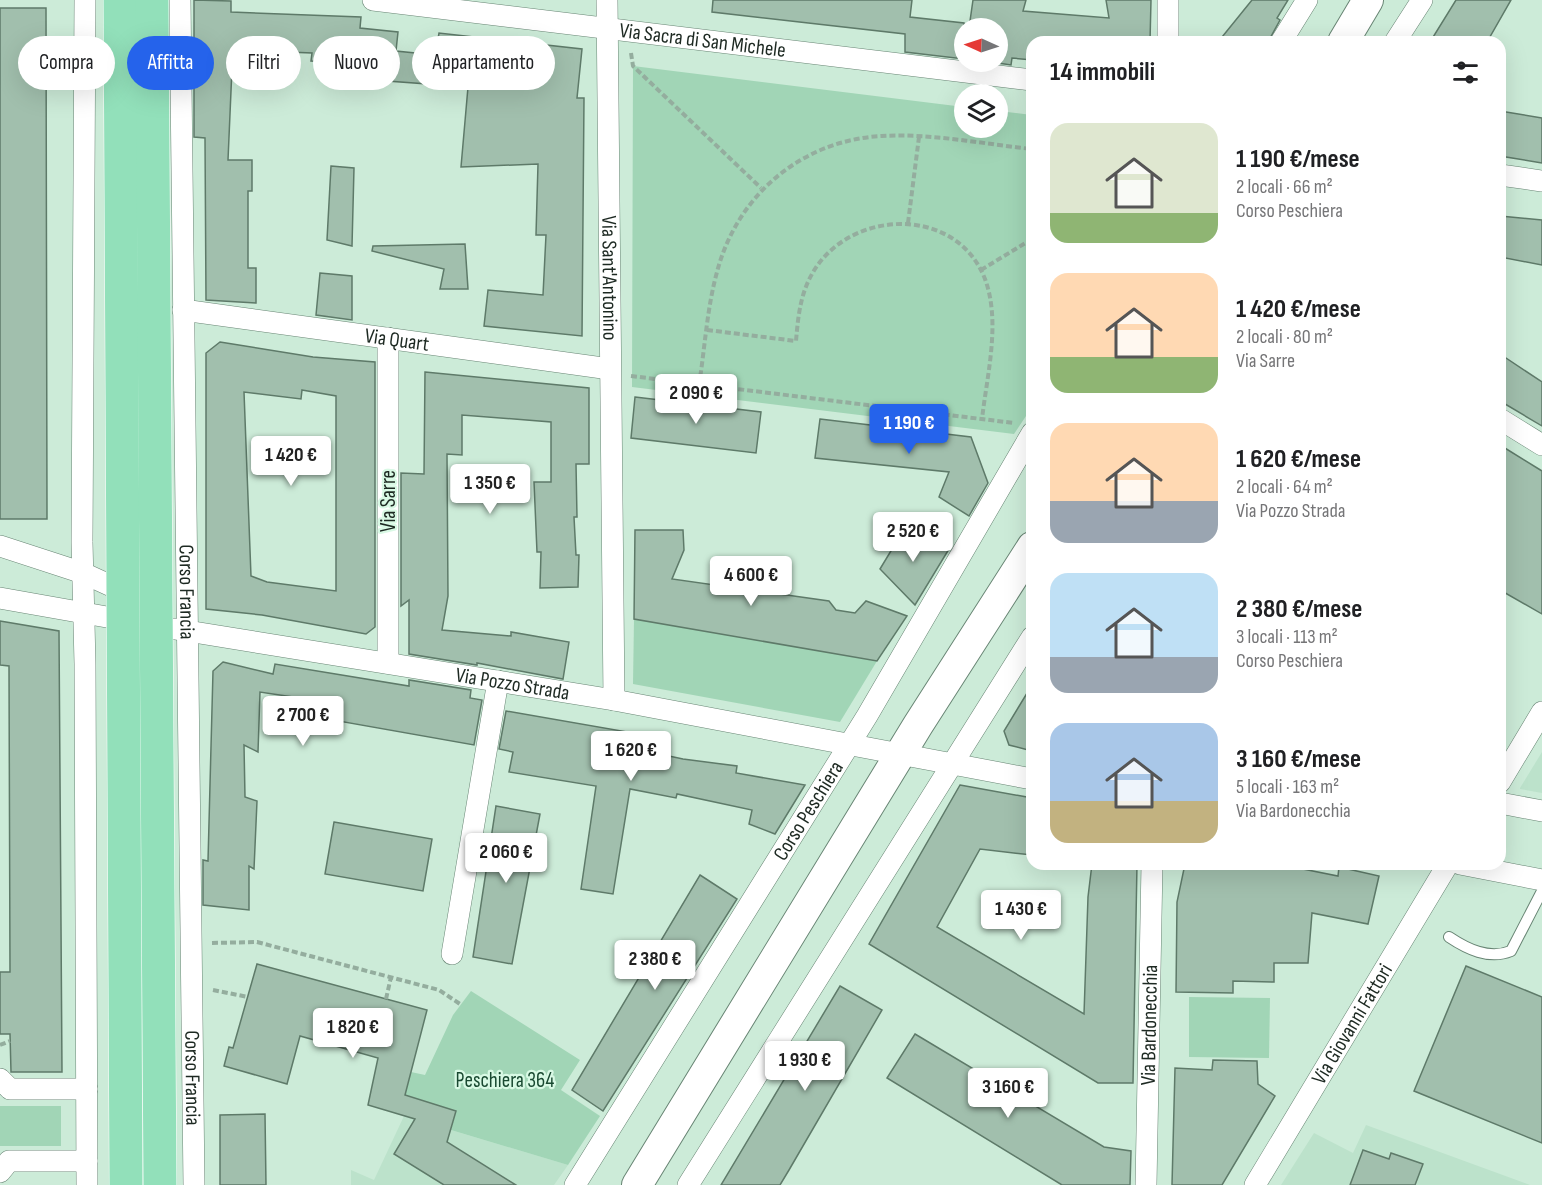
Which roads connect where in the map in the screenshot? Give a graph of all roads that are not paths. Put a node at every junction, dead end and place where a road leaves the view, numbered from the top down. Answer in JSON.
{"nodes":[{"id":1,"x":85,"y":0,"type":"edge"},
{"id":2,"x":120,"y":0,"type":"edge"},
{"id":3,"x":152,"y":0,"type":"edge"},
{"id":4,"x":180,"y":0,"type":"edge"},
{"id":5,"x":373,"y":0,"type":"edge"},
{"id":6,"x":608,"y":0,"type":"edge"},
{"id":7,"x":1168,"y":0,"type":"edge"},
{"id":8,"x":1307,"y":0,"type":"edge"},
{"id":9,"x":1368,"y":0,"type":"edge"},
{"id":10,"x":1422,"y":0,"type":"edge"},
{"id":11,"x":607,"y":26,"type":"junction"},
{"id":12,"x":1168,"y":36,"type":"edge"},
{"id":13,"x":1285,"y":36,"type":"edge"},
{"id":14,"x":1347,"y":36,"type":"edge"},
{"id":15,"x":1399,"y":36,"type":"edge"},
{"id":16,"x":1026,"y":79,"type":"edge"},
{"id":17,"x":1506,"y":176,"type":"edge"},
{"id":18,"x":1542,"y":181,"type":"edge"},
{"id":19,"x":183,"y":310,"type":"junction"},
{"id":20,"x":388,"y":338,"type":"junction"},
{"id":21,"x":610,"y":380,"type":"junction"},
{"id":22,"x":1506,"y":423,"type":"edge"},
{"id":23,"x":1026,"y":428,"type":"edge"},
{"id":24,"x":1542,"y":445,"type":"edge"},
{"id":25,"x":0,"y":546,"type":"edge"},
{"id":26,"x":1026,"y":556,"type":"edge"},
{"id":27,"x":83,"y":573,"type":"junction"},
{"id":28,"x":0,"y":598,"type":"edge"},
{"id":29,"x":123,"y":605,"type":"junction"},
{"id":30,"x":85,"y":613,"type":"junction"},
{"id":31,"x":166,"y":623,"type":"junction"},
{"id":32,"x":1026,"y":647,"type":"edge"},
{"id":33,"x":388,"y":663,"type":"junction"},
{"id":34,"x":498,"y":681,"type":"junction"},
{"id":35,"x":614,"y":700,"type":"junction"},
{"id":36,"x":1542,"y":712,"type":"edge"},
{"id":37,"x":849,"y":744,"type":"junction"},
{"id":38,"x":901,"y":753,"type":"junction"},
{"id":39,"x":954,"y":764,"type":"junction"},
{"id":40,"x":1506,"y":772,"type":"edge"},
{"id":41,"x":1026,"y":778,"type":"edge"},
{"id":42,"x":1506,"y":804,"type":"edge"},
{"id":43,"x":1542,"y":811,"type":"edge"},
{"id":44,"x":1152,"y":870,"type":"edge"},
{"id":45,"x":1444,"y":870,"type":"edge"},
{"id":46,"x":1491,"y":870,"type":"edge"},
{"id":47,"x":1542,"y":880,"type":"edge"},
{"id":48,"x":1542,"y":891,"type":"edge"},
{"id":49,"x":1449,"y":937,"type":"dead end"},
{"id":50,"x":452,"y":954,"type":"dead end"},
{"id":51,"x":0,"y":1079,"type":"edge"},
{"id":52,"x":87,"y":1089,"type":"junction"},
{"id":53,"x":87,"y":1161,"type":"junction"},
{"id":54,"x":0,"y":1172,"type":"edge"},
{"id":55,"x":87,"y":1185,"type":"edge"},
{"id":56,"x":126,"y":1185,"type":"edge"},
{"id":57,"x":160,"y":1185,"type":"edge"},
{"id":58,"x":194,"y":1185,"type":"edge"},
{"id":59,"x":575,"y":1185,"type":"edge"},
{"id":60,"x":637,"y":1185,"type":"edge"},
{"id":61,"x":688,"y":1185,"type":"edge"},
{"id":62,"x":1146,"y":1185,"type":"edge"},
{"id":63,"x":1255,"y":1185,"type":"edge"}],
"edges":[{"from":1,"to":27,"type":"street"},
{"from":2,"to":29,"type":"main road"},
{"from":3,"to":31,"type":"main road","name":"Corso Francia"},
{"from":4,"to":19,"type":"street","name":"Corso Francia"},
{"from":5,"to":11,"type":"street","name":"Via Sacra di San Michele"},
{"from":6,"to":11,"type":"street","name":"Via Sant'Antonino"},
{"from":7,"to":12,"type":"street"},
{"from":8,"to":13,"type":"street"},
{"from":9,"to":14,"type":"main road"},
{"from":10,"to":15,"type":"street"},
{"from":11,"to":16,"type":"street","name":"Via Sacra di San Michele"},
{"from":11,"to":21,"type":"street","name":"Via Sant'Antonino"},
{"from":17,"to":18,"type":"street"},
{"from":19,"to":20,"type":"street","name":"Via Quart"},
{"from":19,"to":31,"type":"street","name":"Corso Francia"},
{"from":20,"to":21,"type":"street","name":"Via Quart"},
{"from":20,"to":33,"type":"street","name":"Via Sarre"},
{"from":21,"to":35,"type":"street","name":"Via Sant'Antonino"},
{"from":22,"to":24,"type":"street"},
{"from":23,"to":37,"type":"street","name":"Corso Peschiera"},
{"from":25,"to":27,"type":"street"},
{"from":26,"to":38,"type":"main road"},
{"from":27,"to":29,"type":"street"},
{"from":27,"to":30,"type":"street"},
{"from":28,"to":30,"type":"street"},
{"from":29,"to":30,"type":"street"},
{"from":29,"to":31,"type":"street"},
{"from":29,"to":31,"type":"street","name":"Via Pozzo Strada"},
{"from":29,"to":56,"type":"main road"},
{"from":30,"to":52,"type":"street"},
{"from":31,"to":33,"type":"street","name":"Via Pozzo Strada"},
{"from":31,"to":57,"type":"main road","name":"Corso Francia"},
{"from":31,"to":58,"type":"street","name":"Corso Francia"},
{"from":32,"to":39,"type":"street"},
{"from":33,"to":34,"type":"street","name":"Via Pozzo Strada"},
{"from":34,"to":35,"type":"street","name":"Via Pozzo Strada"},
{"from":34,"to":50,"type":"street"},
{"from":35,"to":37,"type":"street","name":"Via Pozzo Strada"},
{"from":36,"to":40,"type":"street"},
{"from":37,"to":38,"type":"street","name":"Via Pozzo Strada"},
{"from":37,"to":59,"type":"street","name":"Corso Peschiera"},
{"from":38,"to":39,"type":"street","name":"Via Pozzo Strada"},
{"from":38,"to":60,"type":"main road"},
{"from":39,"to":41,"type":"street","name":"Via Pozzo Strada"},
{"from":39,"to":61,"type":"street"},
{"from":42,"to":43,"type":"street"},
{"from":44,"to":62,"type":"street","name":"Via Bardonecchia"},
{"from":45,"to":63,"type":"street","name":"Via Giovanni Fattori"},
{"from":46,"to":47,"type":"street"},
{"from":48,"to":49,"type":"lane"},
{"from":51,"to":52,"type":"street"},
{"from":52,"to":53,"type":"street"},
{"from":53,"to":54,"type":"street"},
{"from":53,"to":55,"type":"street"}]}
